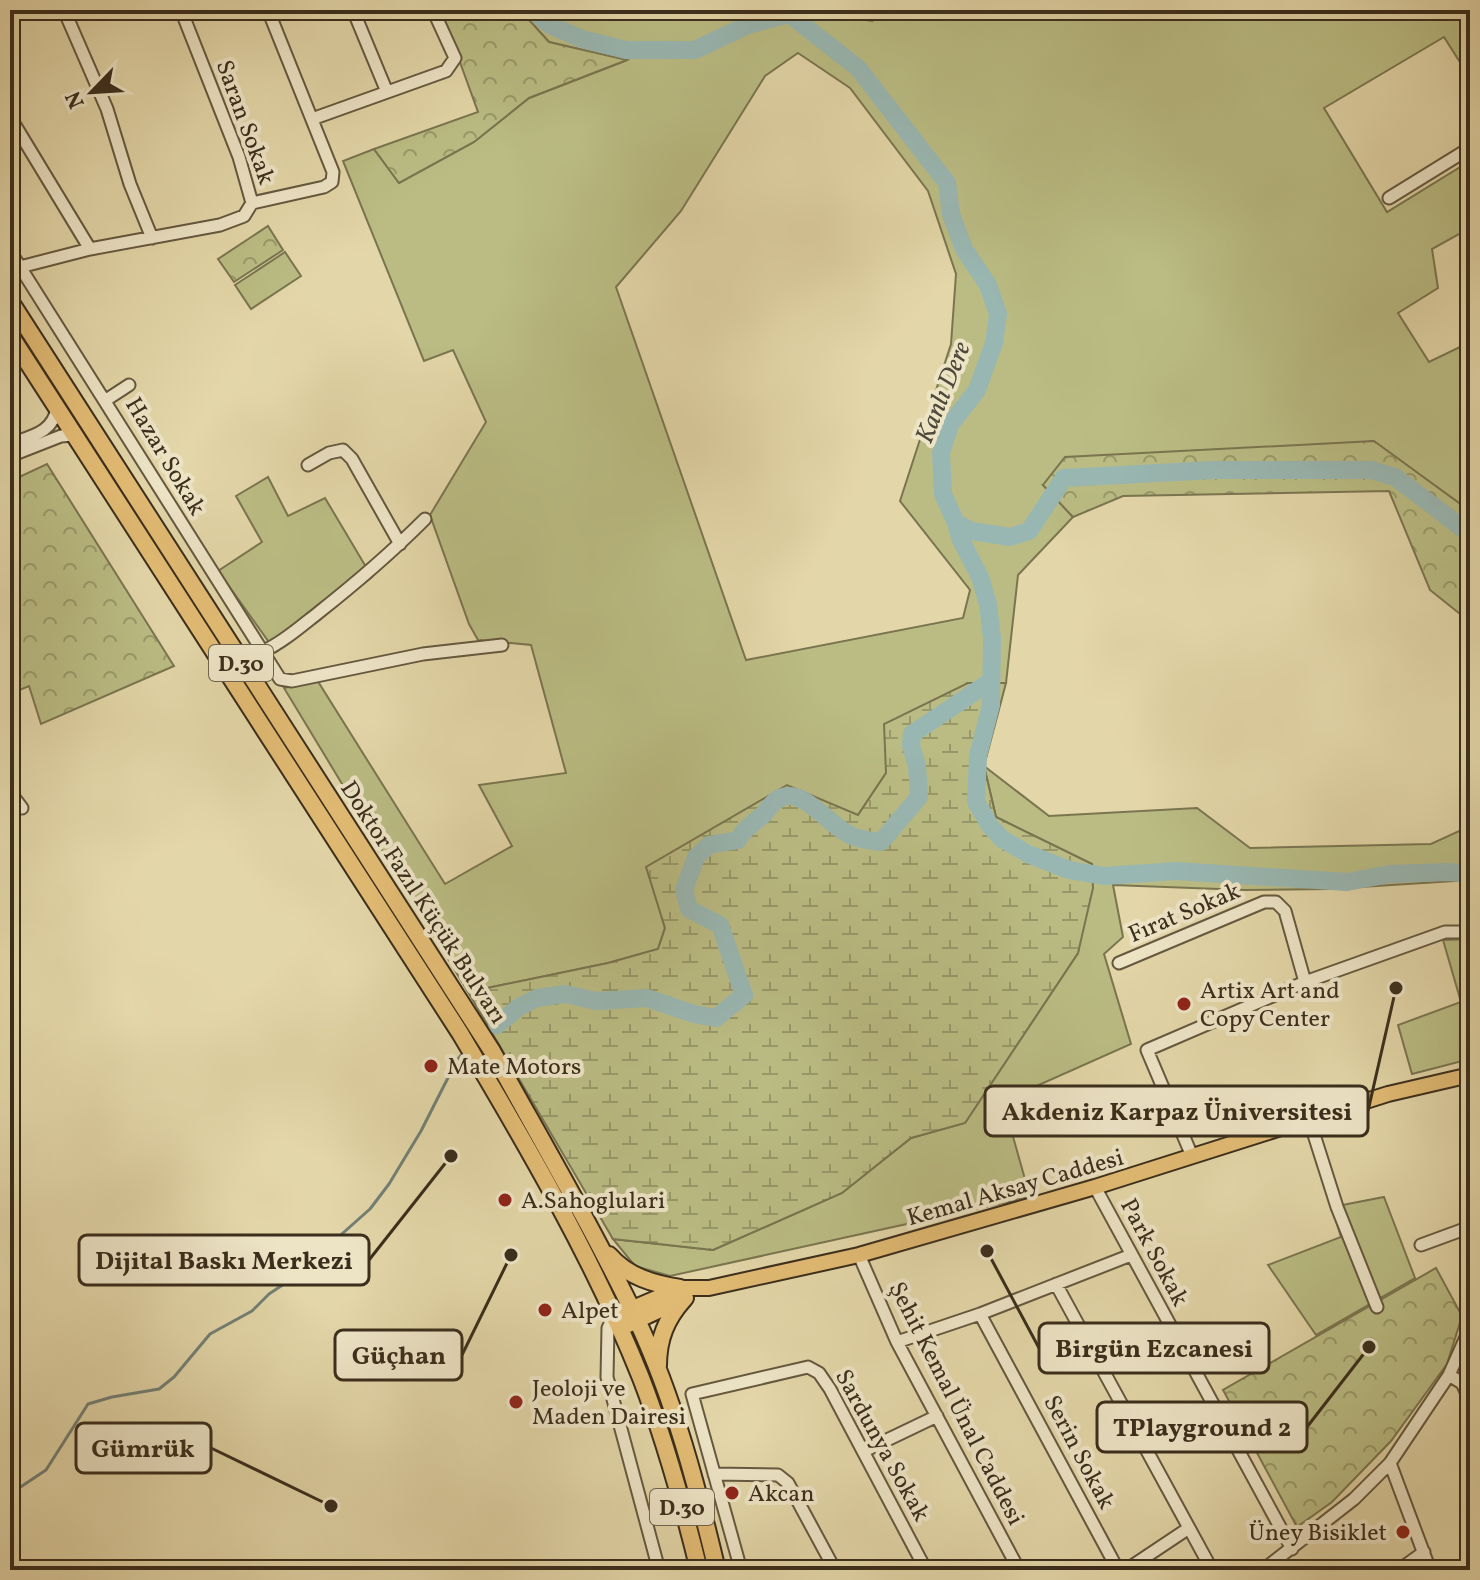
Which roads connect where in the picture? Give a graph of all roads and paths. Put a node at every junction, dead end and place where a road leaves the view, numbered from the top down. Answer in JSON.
{"nodes":[{"id":1,"x":64,"y":10,"type":"edge"},
{"id":2,"x":181,"y":10,"type":"edge"},
{"id":3,"x":268,"y":10,"type":"edge"},
{"id":4,"x":353,"y":10,"type":"edge"},
{"id":5,"x":433,"y":10,"type":"edge"},
{"id":6,"x":387,"y":92,"type":"junction"},
{"id":7,"x":10,"y":117,"type":"edge"},
{"id":8,"x":312,"y":119,"type":"junction"},
{"id":9,"x":1470,"y":148,"type":"edge"},
{"id":10,"x":1389,"y":198,"type":"dead end"},
{"id":11,"x":252,"y":203,"type":"junction"},
{"id":12,"x":152,"y":238,"type":"junction"},
{"id":13,"x":90,"y":249,"type":"junction"},
{"id":14,"x":10,"y":251,"type":"edge"},
{"id":15,"x":20,"y":267,"type":"junction"},
{"id":16,"x":10,"y":301,"type":"edge"},
{"id":17,"x":10,"y":335,"type":"edge"},
{"id":18,"x":86,"y":368,"type":"junction"},
{"id":19,"x":63,"y":384,"type":"junction"},
{"id":20,"x":129,"y":385,"type":"dead end"},
{"id":21,"x":106,"y":400,"type":"junction"},
{"id":22,"x":57,"y":408,"type":"junction"},
{"id":23,"x":74,"y":435,"type":"junction"},
{"id":24,"x":10,"y":444,"type":"edge"},
{"id":25,"x":10,"y":456,"type":"edge"},
{"id":26,"x":308,"y":465,"type":"dead end"},
{"id":27,"x":425,"y":519,"type":"dead end"},
{"id":28,"x":400,"y":544,"type":"junction"},
{"id":29,"x":244,"y":624,"type":"junction"},
{"id":30,"x":229,"y":644,"type":"junction"},
{"id":31,"x":502,"y":645,"type":"dead end"},
{"id":32,"x":262,"y":652,"type":"junction"},
{"id":33,"x":10,"y":797,"type":"edge"},
{"id":34,"x":22,"y":808,"type":"dead end"},
{"id":35,"x":1470,"y":932,"type":"edge"},
{"id":36,"x":1119,"y":963,"type":"dead end"},
{"id":37,"x":1305,"y":982,"type":"junction"},
{"id":38,"x":467,"y":1028,"type":"junction"},
{"id":39,"x":1470,"y":1075,"type":"edge"},
{"id":40,"x":1309,"y":1119,"type":"junction"},
{"id":41,"x":1192,"y":1156,"type":"junction"},
{"id":42,"x":1095,"y":1187,"type":"junction"},
{"id":43,"x":1470,"y":1227,"type":"edge"},
{"id":44,"x":595,"y":1239,"type":"junction"},
{"id":45,"x":1421,"y":1245,"type":"dead end"},
{"id":46,"x":859,"y":1255,"type":"junction"},
{"id":47,"x":1131,"y":1255,"type":"junction"},
{"id":48,"x":1056,"y":1284,"type":"junction"},
{"id":49,"x":682,"y":1294,"type":"junction"},
{"id":50,"x":1377,"y":1307,"type":"dead end"},
{"id":51,"x":634,"y":1314,"type":"junction"},
{"id":52,"x":980,"y":1314,"type":"junction"},
{"id":53,"x":617,"y":1323,"type":"junction"},
{"id":54,"x":1470,"y":1328,"type":"edge"},
{"id":55,"x":897,"y":1342,"type":"junction"},
{"id":56,"x":658,"y":1370,"type":"junction"},
{"id":57,"x":1449,"y":1375,"type":"junction"},
{"id":58,"x":1470,"y":1400,"type":"edge"},
{"id":59,"x":937,"y":1416,"type":"junction"},
{"id":60,"x":864,"y":1451,"type":"junction"},
{"id":61,"x":1390,"y":1463,"type":"junction"},
{"id":62,"x":714,"y":1474,"type":"junction"},
{"id":63,"x":1189,"y":1528,"type":"junction"},
{"id":64,"x":1292,"y":1549,"type":"junction"},
{"id":65,"x":1424,"y":1552,"type":"junction"},
{"id":66,"x":659,"y":1570,"type":"edge"},
{"id":67,"x":699,"y":1570,"type":"edge"},
{"id":68,"x":717,"y":1570,"type":"edge"},
{"id":69,"x":741,"y":1570,"type":"edge"},
{"id":70,"x":835,"y":1570,"type":"edge"},
{"id":71,"x":926,"y":1570,"type":"edge"},
{"id":72,"x":1019,"y":1570,"type":"edge"},
{"id":73,"x":1118,"y":1570,"type":"edge"},
{"id":74,"x":1126,"y":1570,"type":"edge"},
{"id":75,"x":1212,"y":1570,"type":"edge"},
{"id":76,"x":1263,"y":1570,"type":"edge"},
{"id":77,"x":1399,"y":1570,"type":"edge"},
{"id":78,"x":1430,"y":1570,"type":"edge"}],
"edges":[{"from":1,"to":12,"type":"street"},
{"from":2,"to":11,"type":"street","name":"Saran Sokak"},
{"from":3,"to":8,"type":"street"},
{"from":4,"to":6,"type":"street"},
{"from":5,"to":6,"type":"street"},
{"from":6,"to":8,"type":"street"},
{"from":7,"to":13,"type":"street"},
{"from":8,"to":11,"type":"street"},
{"from":9,"to":10,"type":"street"},
{"from":11,"to":12,"type":"street"},
{"from":12,"to":13,"type":"street"},
{"from":13,"to":15,"type":"street"},
{"from":14,"to":15,"type":"street","name":"Hazar Sokak"},
{"from":15,"to":18,"type":"street","name":"Hazar Sokak"},
{"from":16,"to":19,"type":"highway","name":"Doktor Fazıl Küçük Bulvarı","number":"D.30"},
{"from":17,"to":22,"type":"highway","name":"Doktor Fazıl Küçük Bulvarı","number":"D.30"},
{"from":18,"to":19,"type":"street"},
{"from":18,"to":21,"type":"street","name":"Hazar Sokak"},
{"from":19,"to":30,"type":"highway","name":"Doktor Fazıl Küçük Bulvarı","number":"D.30"},
{"from":20,"to":21,"type":"street"},
{"from":21,"to":29,"type":"street","name":"Hazar Sokak"},
{"from":22,"to":23,"type":"highway","name":"Doktor Fazıl Küçük Bulvarı","number":"D.30"},
{"from":22,"to":24,"type":"street"},
{"from":23,"to":25,"type":"street"},
{"from":23,"to":38,"type":"highway","name":"Doktor Fazıl Küçük Bulvarı","number":"D.30"},
{"from":26,"to":28,"type":"street"},
{"from":27,"to":28,"type":"street"},
{"from":28,"to":32,"type":"street"},
{"from":29,"to":30,"type":"street"},
{"from":29,"to":32,"type":"street","name":"Hazar Sokak"},
{"from":30,"to":38,"type":"highway","name":"Doktor Fazıl Küçük Bulvarı","number":"D.30"},
{"from":31,"to":32,"type":"street","name":"Hazar Sokak"},
{"from":33,"to":34,"type":"street"},
{"from":35,"to":37,"type":"street"},
{"from":36,"to":37,"type":"street","name":"Fırat Sokak"},
{"from":37,"to":41,"type":"street"},
{"from":38,"to":44,"type":"highway","name":"Doktor Fazıl Küçük Bulvarı","number":"D.30"},
{"from":38,"to":53,"type":"highway","name":"Doktor Fazıl Küçük Bulvarı","number":"D.30"},
{"from":39,"to":40,"type":"main road","name":"Kemal Aksay Caddesi"},
{"from":40,"to":41,"type":"main road","name":"Kemal Aksay Caddesi"},
{"from":40,"to":50,"type":"street"},
{"from":41,"to":42,"type":"main road","name":"Kemal Aksay Caddesi"},
{"from":42,"to":46,"type":"main road","name":"Kemal Aksay Caddesi"},
{"from":42,"to":47,"type":"street","name":"Park Sokak"},
{"from":43,"to":45,"type":"street"},
{"from":44,"to":49,"type":"highway"},
{"from":44,"to":51,"type":"highway","name":"Doktor Fazıl Küçük Bulvarı","number":"D.30"},
{"from":46,"to":49,"type":"main road","name":"Kemal Aksay Caddesi"},
{"from":46,"to":55,"type":"street","name":"Şehit Kemal Ünal Caddesi"},
{"from":47,"to":48,"type":"street"},
{"from":47,"to":64,"type":"street","name":"Park Sokak"},
{"from":48,"to":52,"type":"street"},
{"from":48,"to":63,"type":"street"},
{"from":49,"to":51,"type":"main road","name":"Kemal Aksay Caddesi"},
{"from":49,"to":56,"type":"highway"},
{"from":51,"to":53,"type":"main road","name":"Kemal Aksay Caddesi"},
{"from":51,"to":56,"type":"highway","name":"Doktor Fazıl Küçük Bulvarı","number":"D.30"},
{"from":52,"to":55,"type":"street"},
{"from":52,"to":73,"type":"street","name":"Serin Sokak"},
{"from":53,"to":66,"type":"street"},
{"from":53,"to":67,"type":"highway","name":"Doktor Fazıl Küçük Bulvarı","number":"D.30"},
{"from":54,"to":57,"type":"street"},
{"from":55,"to":59,"type":"street","name":"Şehit Kemal Ünal Caddesi"},
{"from":56,"to":68,"type":"highway","name":"Doktor Fazıl Küçük Bulvarı","number":"D.30"},
{"from":57,"to":58,"type":"street"},
{"from":57,"to":61,"type":"street"},
{"from":59,"to":60,"type":"street"},
{"from":59,"to":72,"type":"street","name":"Şehit Kemal Ünal Caddesi"},
{"from":60,"to":62,"type":"street","name":"Sardunya Sokak"},
{"from":60,"to":71,"type":"street","name":"Sardunya Sokak"},
{"from":61,"to":64,"type":"street"},
{"from":61,"to":65,"type":"street"},
{"from":62,"to":69,"type":"street"},
{"from":62,"to":70,"type":"street"},
{"from":63,"to":74,"type":"street"},
{"from":63,"to":75,"type":"street"},
{"from":64,"to":76,"type":"street"},
{"from":65,"to":77,"type":"street"},
{"from":65,"to":78,"type":"street"}]}
